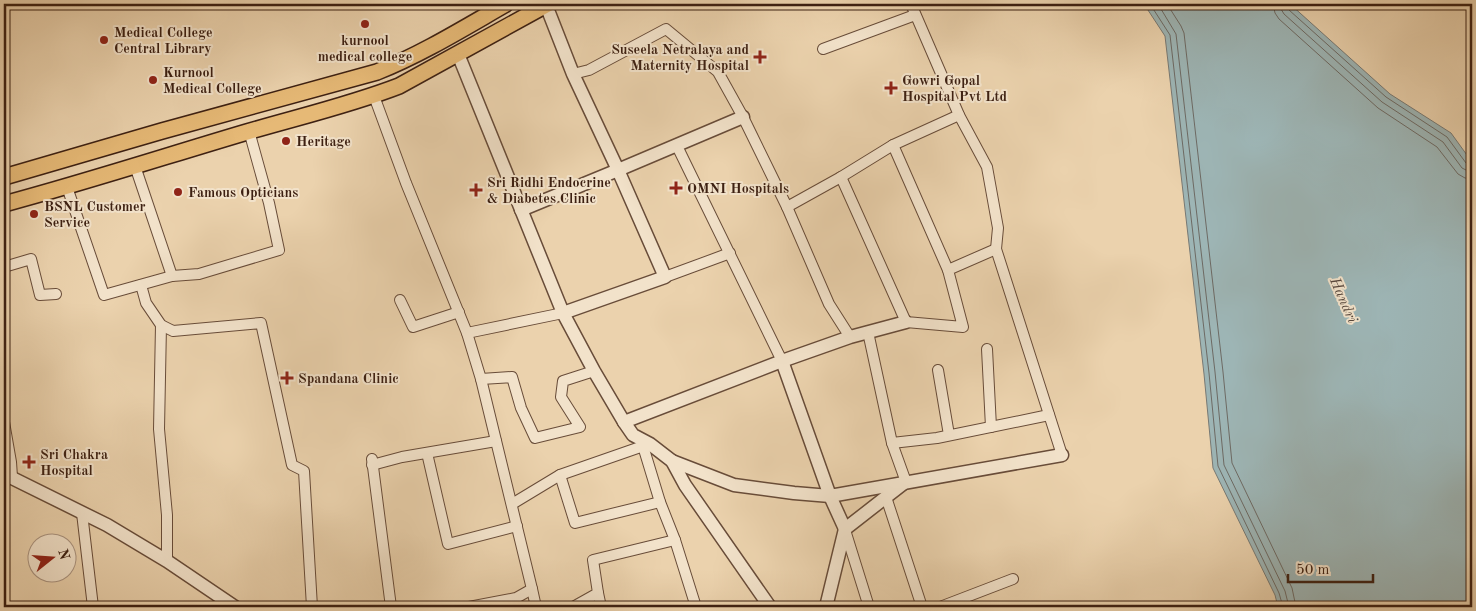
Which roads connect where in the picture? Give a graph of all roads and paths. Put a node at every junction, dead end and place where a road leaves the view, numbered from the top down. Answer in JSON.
{"nodes":[{"id":1,"x":506,"y":4,"type":"edge"},
{"id":2,"x":547,"y":4,"type":"edge"},
{"id":3,"x":911,"y":4,"type":"edge"},
{"id":4,"x":916,"y":15,"type":"junction"},
{"id":5,"x":449,"y":37,"type":"junction"},
{"id":6,"x":823,"y":49,"type":"dead end"},
{"id":7,"x":458,"y":54,"type":"junction"},
{"id":8,"x":573,"y":74,"type":"junction"},
{"id":9,"x":374,"y":96,"type":"junction"},
{"id":10,"x":959,"y":115,"type":"junction"},
{"id":11,"x":743,"y":117,"type":"junction"},
{"id":12,"x":249,"y":131,"type":"junction"},
{"id":13,"x":893,"y":145,"type":"junction"},
{"id":14,"x":677,"y":146,"type":"junction"},
{"id":15,"x":135,"y":166,"type":"junction"},
{"id":16,"x":618,"y":170,"type":"junction"},
{"id":17,"x":4,"y":177,"type":"edge"},
{"id":18,"x":841,"y":177,"type":"junction"},
{"id":19,"x":67,"y":187,"type":"junction"},
{"id":20,"x":4,"y":204,"type":"edge"},
{"id":21,"x":787,"y":207,"type":"junction"},
{"id":22,"x":521,"y":210,"type":"junction"},
{"id":23,"x":996,"y":250,"type":"junction"},
{"id":24,"x":730,"y":253,"type":"junction"},
{"id":25,"x":4,"y":267,"type":"edge"},
{"id":26,"x":948,"y":270,"type":"junction"},
{"id":27,"x":172,"y":276,"type":"junction"},
{"id":28,"x":665,"y":277,"type":"junction"},
{"id":29,"x":141,"y":285,"type":"junction"},
{"id":30,"x":56,"y":294,"type":"dead end"},
{"id":31,"x":400,"y":300,"type":"dead end"},
{"id":32,"x":459,"y":312,"type":"junction"},
{"id":33,"x":564,"y":313,"type":"junction"},
{"id":34,"x":906,"y":322,"type":"junction"},
{"id":35,"x":161,"y":325,"type":"junction"},
{"id":36,"x":868,"y":332,"type":"junction"},
{"id":37,"x":467,"y":333,"type":"junction"},
{"id":38,"x":850,"y":337,"type":"junction"},
{"id":39,"x":987,"y":349,"type":"dead end"},
{"id":40,"x":782,"y":361,"type":"junction"},
{"id":41,"x":938,"y":370,"type":"dead end"},
{"id":42,"x":594,"y":371,"type":"junction"},
{"id":43,"x":481,"y":379,"type":"junction"},
{"id":44,"x":1049,"y":415,"type":"junction"},
{"id":45,"x":4,"y":422,"type":"edge"},
{"id":46,"x":624,"y":422,"type":"junction"},
{"id":47,"x":991,"y":427,"type":"junction"},
{"id":48,"x":949,"y":435,"type":"junction"},
{"id":49,"x":496,"y":441,"type":"junction"},
{"id":50,"x":892,"y":443,"type":"junction"},
{"id":51,"x":647,"y":445,"type":"junction"},
{"id":52,"x":427,"y":453,"type":"junction"},
{"id":53,"x":1062,"y":455,"type":"joint"},
{"id":54,"x":672,"y":461,"type":"junction"},
{"id":55,"x":560,"y":475,"type":"junction"},
{"id":56,"x":8,"y":476,"type":"edge"},
{"id":57,"x":906,"y":482,"type":"junction"},
{"id":58,"x":830,"y":496,"type":"junction"},
{"id":59,"x":886,"y":497,"type":"junction"},
{"id":60,"x":660,"y":502,"type":"junction"},
{"id":61,"x":512,"y":504,"type":"junction"},
{"id":62,"x":82,"y":513,"type":"junction"},
{"id":63,"x":517,"y":526,"type":"junction"},
{"id":64,"x":844,"y":529,"type":"junction"},
{"id":65,"x":675,"y":540,"type":"junction"},
{"id":66,"x":167,"y":562,"type":"junction"},
{"id":67,"x":1013,"y":580,"type":"dead end"},
{"id":68,"x":532,"y":589,"type":"junction"},
{"id":69,"x":598,"y":593,"type":"junction"},
{"id":70,"x":93,"y":607,"type":"edge"},
{"id":71,"x":235,"y":607,"type":"edge"},
{"id":72,"x":312,"y":607,"type":"edge"},
{"id":73,"x":391,"y":607,"type":"edge"},
{"id":74,"x":469,"y":607,"type":"edge"},
{"id":75,"x":536,"y":607,"type":"edge"},
{"id":76,"x":573,"y":607,"type":"edge"},
{"id":77,"x":601,"y":607,"type":"edge"},
{"id":78,"x":696,"y":607,"type":"edge"},
{"id":79,"x":770,"y":607,"type":"edge"},
{"id":80,"x":826,"y":607,"type":"edge"},
{"id":81,"x":869,"y":607,"type":"edge"},
{"id":82,"x":922,"y":607,"type":"edge"},
{"id":83,"x":940,"y":607,"type":"edge"}],
"edges":[{"from":1,"to":5,"type":"main road"},
{"from":2,"to":7,"type":"main road"},
{"from":2,"to":8,"type":"street"},
{"from":3,"to":4,"type":"street"},
{"from":4,"to":6,"type":"street"},
{"from":4,"to":10,"type":"street"},
{"from":5,"to":7,"type":"main road"},
{"from":5,"to":17,"type":"main road"},
{"from":7,"to":9,"type":"main road"},
{"from":7,"to":22,"type":"street"},
{"from":8,"to":11,"type":"street"},
{"from":8,"to":16,"type":"street"},
{"from":9,"to":12,"type":"main road"},
{"from":9,"to":32,"type":"street"},
{"from":10,"to":13,"type":"street"},
{"from":10,"to":23,"type":"street"},
{"from":11,"to":14,"type":"street"},
{"from":11,"to":21,"type":"street"},
{"from":12,"to":15,"type":"main road"},
{"from":12,"to":27,"type":"street"},
{"from":13,"to":18,"type":"street"},
{"from":13,"to":26,"type":"street"},
{"from":14,"to":16,"type":"street"},
{"from":14,"to":24,"type":"street"},
{"from":15,"to":19,"type":"main road"},
{"from":15,"to":27,"type":"street"},
{"from":16,"to":22,"type":"street"},
{"from":16,"to":28,"type":"street"},
{"from":18,"to":21,"type":"street"},
{"from":18,"to":34,"type":"street"},
{"from":19,"to":20,"type":"main road"},
{"from":19,"to":29,"type":"street"},
{"from":21,"to":38,"type":"street"},
{"from":22,"to":33,"type":"street"},
{"from":23,"to":26,"type":"street"},
{"from":23,"to":44,"type":"street"},
{"from":24,"to":28,"type":"street"},
{"from":24,"to":40,"type":"street"},
{"from":25,"to":30,"type":"street"},
{"from":26,"to":34,"type":"street"},
{"from":27,"to":29,"type":"street"},
{"from":28,"to":33,"type":"street"},
{"from":29,"to":35,"type":"street"},
{"from":31,"to":32,"type":"street"},
{"from":32,"to":37,"type":"street"},
{"from":33,"to":37,"type":"street"},
{"from":33,"to":42,"type":"street"},
{"from":34,"to":36,"type":"street"},
{"from":35,"to":66,"type":"street"},
{"from":35,"to":72,"type":"street"},
{"from":36,"to":38,"type":"street"},
{"from":36,"to":50,"type":"street"},
{"from":37,"to":43,"type":"street"},
{"from":38,"to":40,"type":"street"},
{"from":39,"to":47,"type":"street"},
{"from":40,"to":46,"type":"street"},
{"from":40,"to":58,"type":"street"},
{"from":41,"to":48,"type":"street"},
{"from":42,"to":43,"type":"street"},
{"from":42,"to":46,"type":"street"},
{"from":43,"to":49,"type":"street"},
{"from":44,"to":47,"type":"street"},
{"from":44,"to":53,"type":"street"},
{"from":45,"to":56,"type":"street"},
{"from":46,"to":51,"type":"street"},
{"from":47,"to":48,"type":"street"},
{"from":48,"to":50,"type":"street"},
{"from":49,"to":52,"type":"street"},
{"from":49,"to":61,"type":"street"},
{"from":50,"to":57,"type":"street"},
{"from":51,"to":54,"type":"street"},
{"from":51,"to":55,"type":"street"},
{"from":51,"to":60,"type":"street"},
{"from":52,"to":63,"type":"street"},
{"from":52,"to":73,"type":"street"},
{"from":53,"to":57,"type":"street"},
{"from":54,"to":58,"type":"street"},
{"from":54,"to":79,"type":"street"},
{"from":55,"to":60,"type":"street"},
{"from":55,"to":61,"type":"street"},
{"from":56,"to":62,"type":"street"},
{"from":57,"to":58,"type":"street"},
{"from":57,"to":59,"type":"street"},
{"from":58,"to":64,"type":"street"},
{"from":59,"to":64,"type":"street"},
{"from":59,"to":82,"type":"street"},
{"from":60,"to":65,"type":"street"},
{"from":61,"to":63,"type":"street"},
{"from":62,"to":66,"type":"street"},
{"from":62,"to":70,"type":"street"},
{"from":63,"to":68,"type":"street"},
{"from":64,"to":80,"type":"street"},
{"from":64,"to":81,"type":"street"},
{"from":65,"to":69,"type":"street"},
{"from":65,"to":78,"type":"street"},
{"from":66,"to":71,"type":"street"},
{"from":67,"to":83,"type":"street"},
{"from":68,"to":74,"type":"street"},
{"from":68,"to":75,"type":"street"},
{"from":69,"to":76,"type":"street"},
{"from":69,"to":77,"type":"street"}]}
